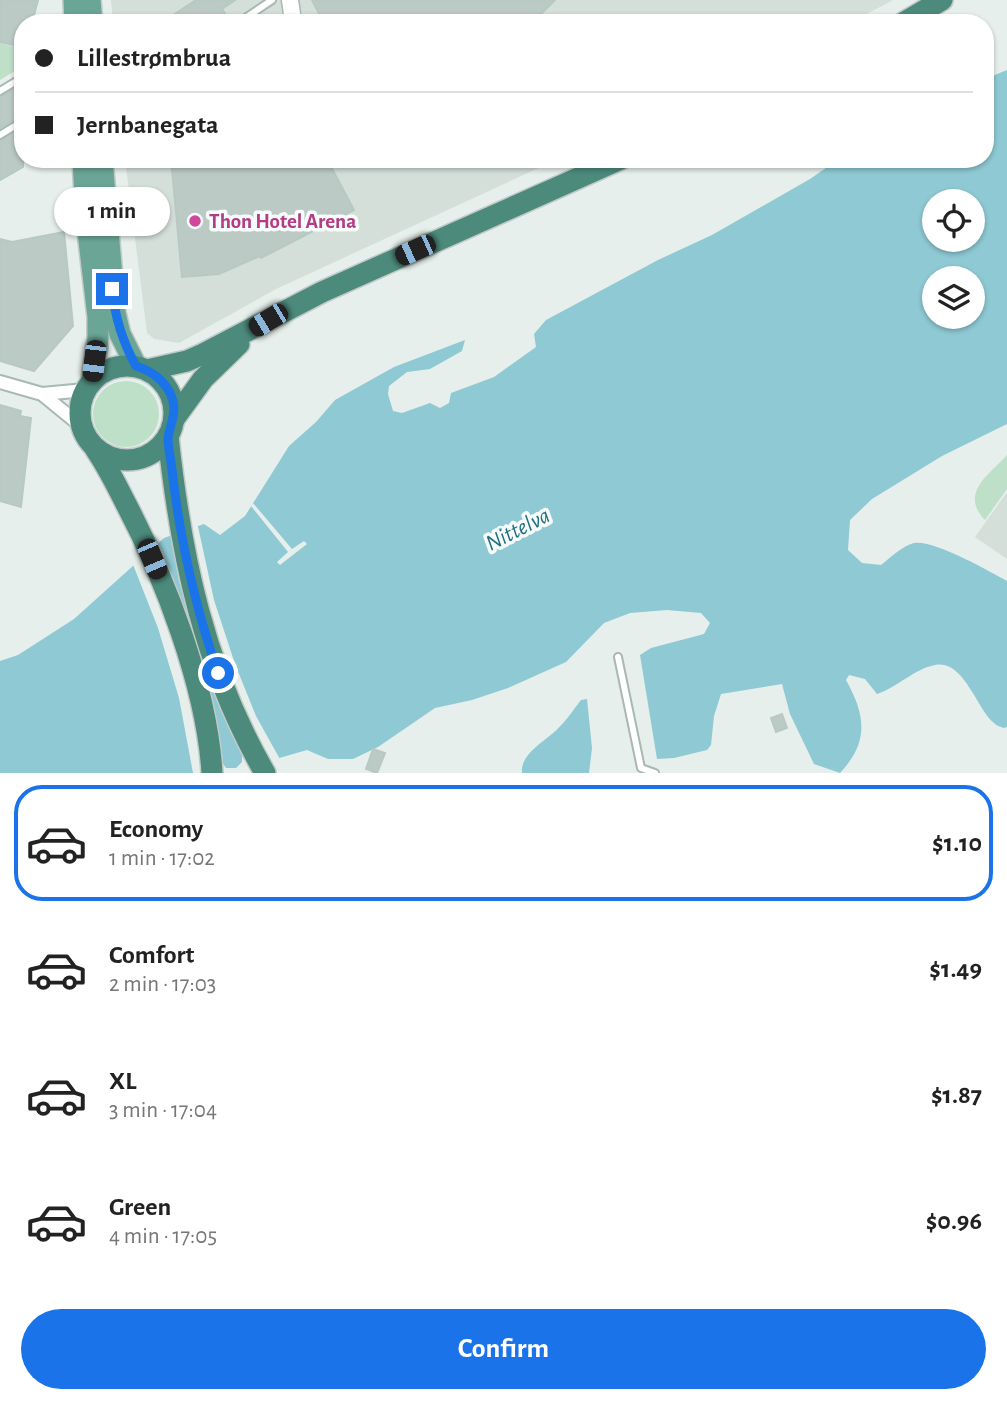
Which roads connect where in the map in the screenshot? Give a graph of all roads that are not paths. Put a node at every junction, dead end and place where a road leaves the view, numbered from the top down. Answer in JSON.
{"nodes":[{"id":1,"x":272,"y":0,"type":"edge"},
{"id":2,"x":933,"y":0,"type":"edge"},
{"id":3,"x":942,"y":0,"type":"edge"},
{"id":4,"x":252,"y":14,"type":"edge"},
{"id":5,"x":915,"y":14,"type":"edge"},
{"id":6,"x":918,"y":14,"type":"edge"},
{"id":7,"x":83,"y":168,"type":"edge"},
{"id":8,"x":103,"y":168,"type":"edge"},
{"id":9,"x":601,"y":168,"type":"edge"},
{"id":10,"x":252,"y":330,"type":"junction"},
{"id":11,"x":141,"y":368,"type":"junction"},
{"id":12,"x":0,"y":382,"type":"edge"},
{"id":13,"x":89,"y":385,"type":"junction"},
{"id":14,"x":42,"y":394,"type":"junction"},
{"id":15,"x":80,"y":425,"type":"junction"},
{"id":16,"x":171,"y":428,"type":"junction"},
{"id":17,"x":96,"y":450,"type":"junction"},
{"id":18,"x":618,"y":657,"type":"dead end"},
{"id":19,"x":212,"y":773,"type":"edge"},
{"id":20,"x":265,"y":773,"type":"edge"},
{"id":21,"x":655,"y":773,"type":"edge"}],
"edges":[{"from":1,"to":4,"type":"lane"},
{"from":2,"to":5,"type":"highway"},
{"from":3,"to":6,"type":"highway"},
{"from":7,"to":13,"type":"main road"},
{"from":8,"to":11,"type":"main road"},
{"from":9,"to":10,"type":"highway"},
{"from":10,"to":11,"type":"highway"},
{"from":10,"to":16,"type":"highway"},
{"from":11,"to":13,"type":"highway"},
{"from":11,"to":16,"type":"highway"},
{"from":12,"to":14,"type":"street"},
{"from":13,"to":14,"type":"street"},
{"from":13,"to":15,"type":"highway"},
{"from":14,"to":15,"type":"street"},
{"from":15,"to":17,"type":"highway"},
{"from":16,"to":17,"type":"highway"},
{"from":16,"to":20,"type":"highway"},
{"from":17,"to":19,"type":"highway"},
{"from":18,"to":21,"type":"lane"}]}
